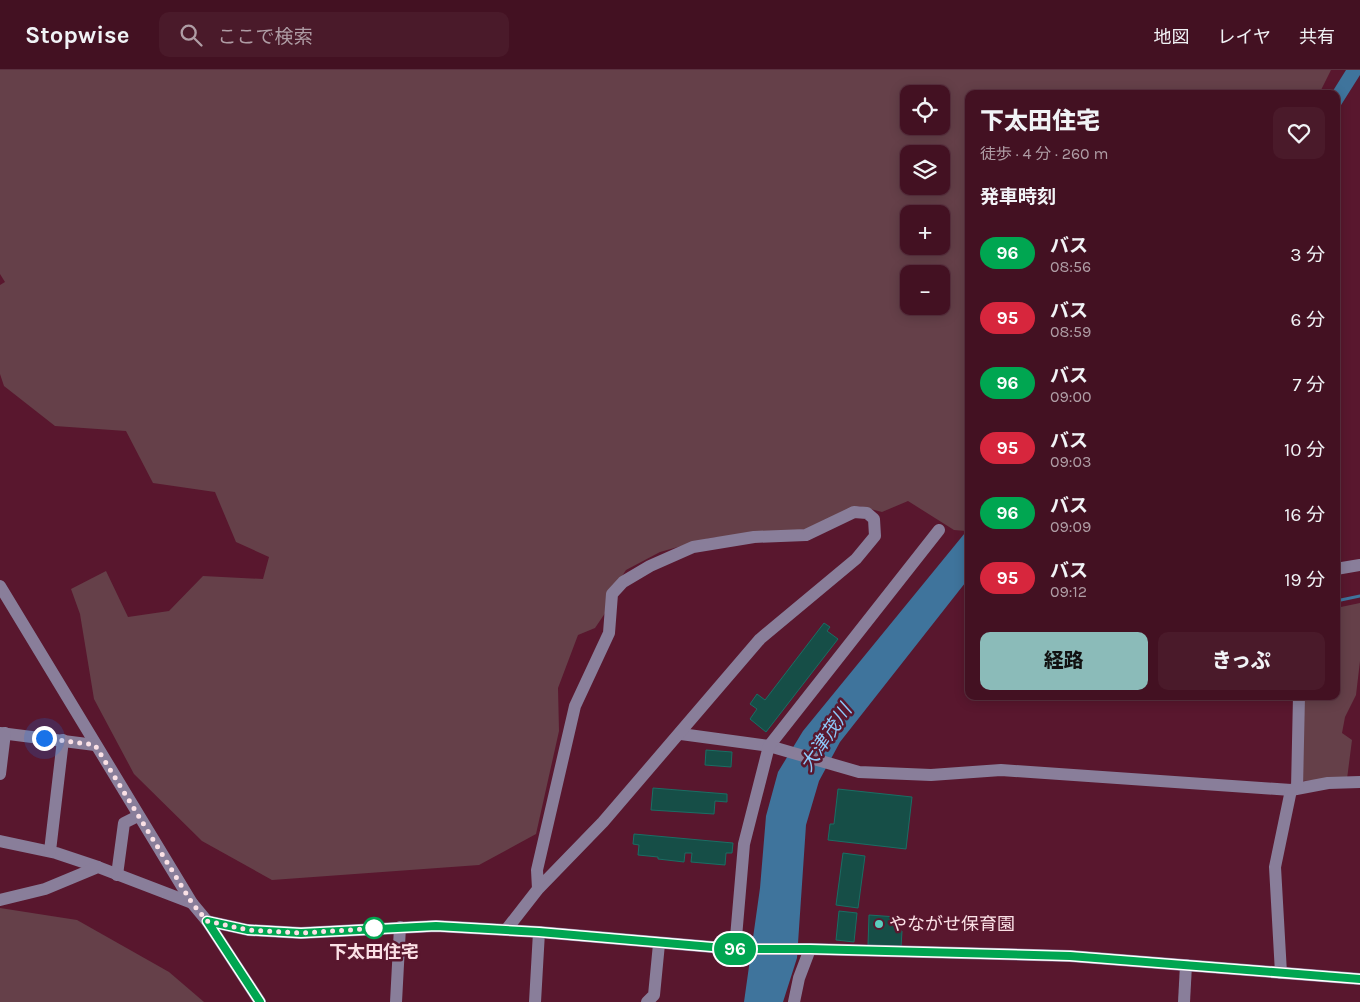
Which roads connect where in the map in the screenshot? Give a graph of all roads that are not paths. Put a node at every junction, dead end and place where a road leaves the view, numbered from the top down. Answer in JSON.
{"nodes":[{"id":1,"x":938,"y":530,"type":"dead end"},
{"id":2,"x":1360,"y":565,"type":"edge"},
{"id":3,"x":1340,"y":568,"type":"edge"},
{"id":4,"x":0,"y":586,"type":"edge"},
{"id":5,"x":1299,"y":700,"type":"edge"},
{"id":6,"x":3,"y":733,"type":"edge"},
{"id":7,"x":681,"y":734,"type":"junction"},
{"id":8,"x":63,"y":740,"type":"junction"},
{"id":9,"x":95,"y":745,"type":"junction"},
{"id":10,"x":769,"y":746,"type":"junction"},
{"id":11,"x":0,"y":774,"type":"edge"},
{"id":12,"x":1360,"y":782,"type":"edge"},
{"id":13,"x":1294,"y":789,"type":"junction"},
{"id":14,"x":138,"y":816,"type":"junction"},
{"id":15,"x":0,"y":841,"type":"edge"},
{"id":16,"x":50,"y":851,"type":"junction"},
{"id":17,"x":98,"y":868,"type":"junction"},
{"id":18,"x":117,"y":875,"type":"junction"},
{"id":19,"x":538,"y":889,"type":"junction"},
{"id":20,"x":0,"y":900,"type":"edge"},
{"id":21,"x":192,"y":903,"type":"junction"},
{"id":22,"x":207,"y":921,"type":"junction"},
{"id":23,"x":400,"y":927,"type":"junction"},
{"id":24,"x":506,"y":930,"type":"junction"},
{"id":25,"x":539,"y":932,"type":"junction"},
{"id":26,"x":659,"y":944,"type":"junction"},
{"id":27,"x":735,"y":949,"type":"junction"},
{"id":28,"x":810,"y":949,"type":"junction"},
{"id":29,"x":1186,"y":965,"type":"junction"},
{"id":30,"x":1281,"y":973,"type":"junction"},
{"id":31,"x":1360,"y":979,"type":"edge"},
{"id":32,"x":260,"y":1002,"type":"edge"},
{"id":33,"x":396,"y":1002,"type":"edge"},
{"id":34,"x":535,"y":1002,"type":"edge"},
{"id":35,"x":648,"y":1002,"type":"edge"},
{"id":36,"x":794,"y":1002,"type":"edge"},
{"id":37,"x":1184,"y":1002,"type":"edge"}],
"edges":[{"from":1,"to":10,"type":"street"},
{"from":2,"to":3,"type":"street"},
{"from":4,"to":9,"type":"street"},
{"from":5,"to":13,"type":"street"},
{"from":6,"to":8,"type":"street"},
{"from":6,"to":11,"type":"street"},
{"from":7,"to":10,"type":"street"},
{"from":7,"to":19,"type":"street"},
{"from":7,"to":19,"type":"street"},
{"from":8,"to":9,"type":"street"},
{"from":8,"to":16,"type":"street"},
{"from":9,"to":14,"type":"street"},
{"from":10,"to":13,"type":"street"},
{"from":10,"to":27,"type":"street"},
{"from":12,"to":13,"type":"street"},
{"from":13,"to":30,"type":"street"},
{"from":14,"to":18,"type":"street"},
{"from":14,"to":21,"type":"street"},
{"from":15,"to":16,"type":"street"},
{"from":16,"to":17,"type":"street"},
{"from":17,"to":18,"type":"street"},
{"from":17,"to":20,"type":"street"},
{"from":18,"to":21,"type":"street"},
{"from":19,"to":24,"type":"street"},
{"from":21,"to":22,"type":"street"},
{"from":22,"to":23,"type":"street"},
{"from":22,"to":32,"type":"street"},
{"from":23,"to":24,"type":"street"},
{"from":23,"to":33,"type":"street"},
{"from":24,"to":25,"type":"street"},
{"from":25,"to":26,"type":"street"},
{"from":25,"to":34,"type":"street"},
{"from":26,"to":27,"type":"street"},
{"from":26,"to":35,"type":"street"},
{"from":27,"to":28,"type":"street"},
{"from":28,"to":29,"type":"street"},
{"from":28,"to":36,"type":"street"},
{"from":29,"to":30,"type":"street"},
{"from":29,"to":37,"type":"street"},
{"from":30,"to":31,"type":"street"}]}
